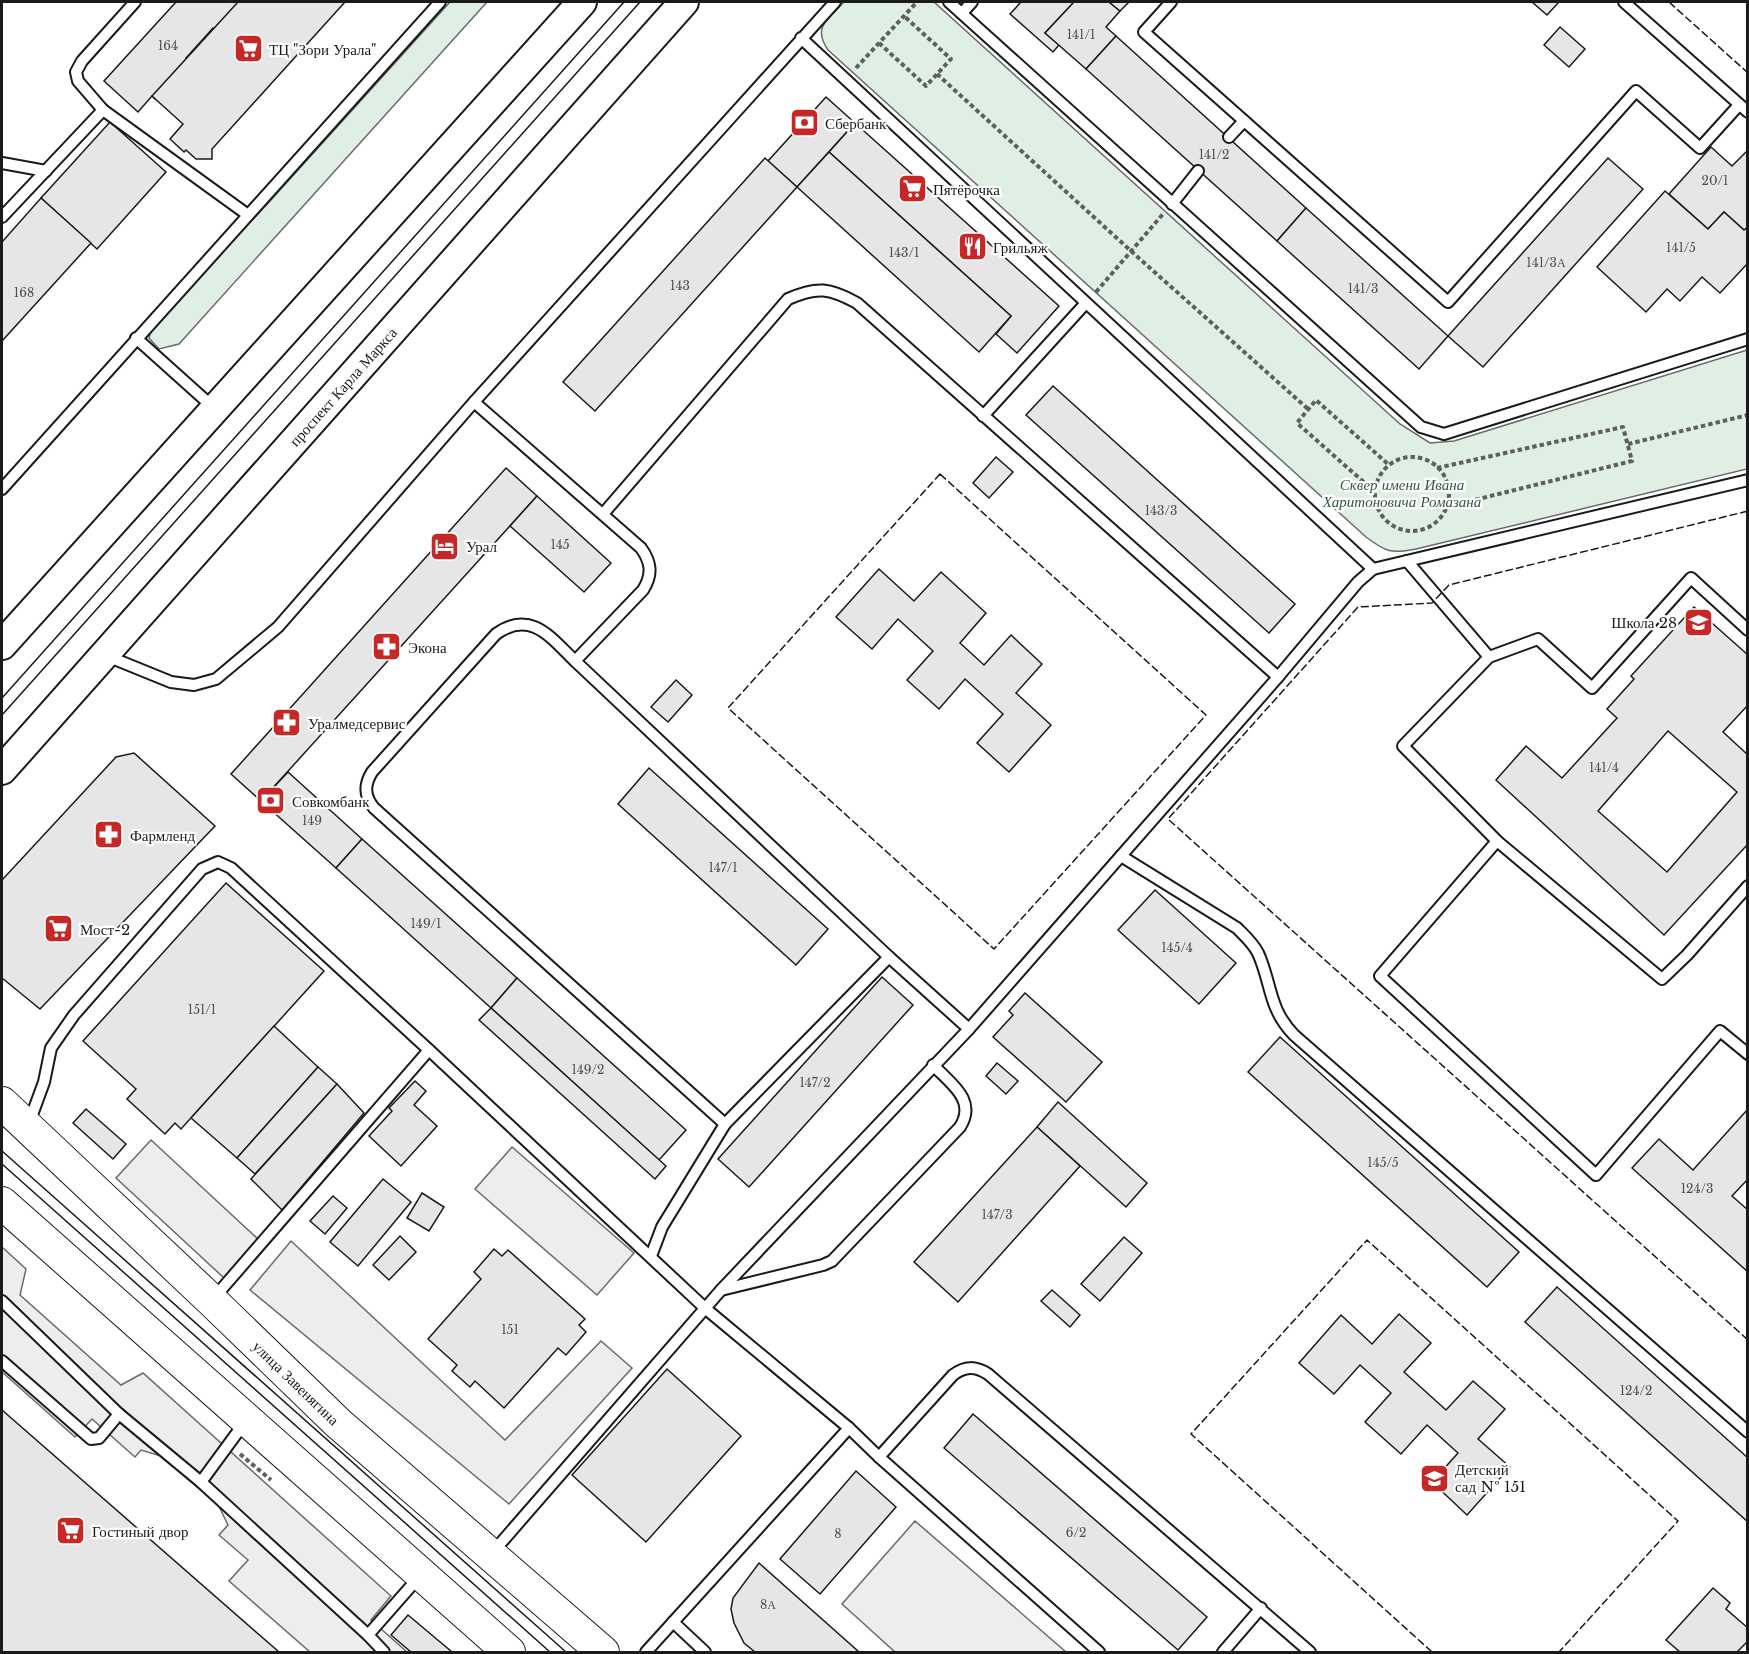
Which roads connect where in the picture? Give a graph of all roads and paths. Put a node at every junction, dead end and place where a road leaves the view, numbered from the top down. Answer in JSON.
{"nodes":[{"id":1,"x":135,"y":2,"type":"edge"},
{"id":2,"x":440,"y":2,"type":"edge"},
{"id":3,"x":582,"y":2,"type":"edge"},
{"id":4,"x":684,"y":2,"type":"edge"},
{"id":5,"x":835,"y":2,"type":"edge"},
{"id":6,"x":917,"y":2,"type":"edge"},
{"id":7,"x":948,"y":2,"type":"edge"},
{"id":8,"x":972,"y":2,"type":"edge"},
{"id":9,"x":1171,"y":2,"type":"edge"},
{"id":10,"x":1624,"y":2,"type":"edge"},
{"id":11,"x":962,"y":13,"type":"junction"},
{"id":12,"x":904,"y":16,"type":"junction"},
{"id":13,"x":801,"y":38,"type":"junction"},
{"id":14,"x":879,"y":43,"type":"junction"},
{"id":15,"x":937,"y":74,"type":"junction"},
{"id":16,"x":845,"y":80,"type":"junction"},
{"id":17,"x":1743,"y":109,"type":"edge"},
{"id":18,"x":103,"y":110,"type":"junction"},
{"id":19,"x":1244,"y":121,"type":"junction"},
{"id":20,"x":1229,"y":137,"type":"dead end"},
{"id":21,"x":2,"y":163,"type":"edge"},
{"id":22,"x":46,"y":171,"type":"junction"},
{"id":23,"x":1198,"y":171,"type":"dead end"},
{"id":24,"x":1172,"y":204,"type":"junction"},
{"id":25,"x":248,"y":215,"type":"junction"},
{"id":26,"x":2,"y":217,"type":"edge"},
{"id":27,"x":1131,"y":251,"type":"junction"},
{"id":28,"x":1085,"y":304,"type":"junction"},
{"id":29,"x":136,"y":338,"type":"junction"},
{"id":30,"x":1748,"y":339,"type":"edge"},
{"id":31,"x":474,"y":402,"type":"junction"},
{"id":32,"x":215,"y":409,"type":"junction"},
{"id":33,"x":1308,"y":409,"type":"junction"},
{"id":34,"x":983,"y":416,"type":"junction"},
{"id":35,"x":1748,"y":416,"type":"edge"},
{"id":36,"x":1628,"y":444,"type":"junction"},
{"id":37,"x":1389,"y":465,"type":"junction"},
{"id":38,"x":1437,"y":468,"type":"junction"},
{"id":39,"x":1748,"y":480,"type":"edge"},
{"id":40,"x":2,"y":489,"type":"edge"},
{"id":41,"x":1375,"y":492,"type":"junction"},
{"id":42,"x":1446,"y":507,"type":"junction"},
{"id":43,"x":603,"y":514,"type":"junction"},
{"id":44,"x":1407,"y":561,"type":"junction"},
{"id":45,"x":1373,"y":569,"type":"junction"},
{"id":46,"x":1748,"y":630,"type":"edge"},
{"id":47,"x":2,"y":645,"type":"edge"},
{"id":48,"x":104,"y":655,"type":"junction"},
{"id":49,"x":1489,"y":657,"type":"junction"},
{"id":50,"x":575,"y":661,"type":"junction"},
{"id":51,"x":1278,"y":677,"type":"junction"},
{"id":52,"x":2,"y":770,"type":"edge"},
{"id":53,"x":1497,"y":841,"type":"junction"},
{"id":54,"x":1121,"y":856,"type":"junction"},
{"id":55,"x":1748,"y":886,"type":"edge"},
{"id":56,"x":889,"y":957,"type":"junction"},
{"id":57,"x":969,"y":1029,"type":"junction"},
{"id":58,"x":429,"y":1050,"type":"junction"},
{"id":59,"x":1748,"y":1054,"type":"edge"},
{"id":60,"x":933,"y":1065,"type":"junction"},
{"id":61,"x":2,"y":1104,"type":"edge"},
{"id":62,"x":725,"y":1124,"type":"junction"},
{"id":63,"x":28,"y":1127,"type":"junction"},
{"id":64,"x":2,"y":1203,"type":"edge"},
{"id":65,"x":651,"y":1256,"type":"junction"},
{"id":66,"x":721,"y":1290,"type":"junction"},
{"id":67,"x":2,"y":1301,"type":"edge"},
{"id":68,"x":212,"y":1301,"type":"junction"},
{"id":69,"x":706,"y":1309,"type":"junction"},
{"id":70,"x":2,"y":1361,"type":"edge"},
{"id":71,"x":119,"y":1414,"type":"junction"},
{"id":72,"x":247,"y":1420,"type":"junction"},
{"id":73,"x":849,"y":1428,"type":"junction"},
{"id":74,"x":1748,"y":1432,"type":"edge"},
{"id":75,"x":879,"y":1457,"type":"junction"},
{"id":76,"x":201,"y":1482,"type":"junction"},
{"id":77,"x":490,"y":1554,"type":"junction"},
{"id":78,"x":422,"y":1575,"type":"junction"},
{"id":79,"x":1261,"y":1608,"type":"junction"},
{"id":80,"x":673,"y":1622,"type":"junction"},
{"id":81,"x":368,"y":1635,"type":"junction"},
{"id":82,"x":384,"y":1653,"type":"edge"},
{"id":83,"x":509,"y":1653,"type":"edge"},
{"id":84,"x":603,"y":1653,"type":"edge"},
{"id":85,"x":646,"y":1653,"type":"edge"},
{"id":86,"x":705,"y":1653,"type":"edge"},
{"id":87,"x":1099,"y":1653,"type":"edge"},
{"id":88,"x":1223,"y":1653,"type":"edge"},
{"id":89,"x":1310,"y":1653,"type":"edge"}],
"edges":[{"from":1,"to":18,"type":"lane"},
{"from":2,"to":25,"type":"lane"},
{"from":3,"to":32,"type":"main road"},
{"from":4,"to":48,"type":"main road","name":"проспект Карла Маркса"},
{"from":5,"to":13,"type":"lane"},
{"from":6,"to":12,"type":"path"},
{"from":7,"to":11,"type":"lane"},
{"from":8,"to":11,"type":"lane"},
{"from":9,"to":19,"type":"lane"},
{"from":10,"to":17,"type":"lane"},
{"from":11,"to":24,"type":"lane"},
{"from":12,"to":14,"type":"path"},
{"from":12,"to":15,"type":"path"},
{"from":13,"to":16,"type":"lane"},
{"from":13,"to":31,"type":"lane"},
{"from":14,"to":15,"type":"path"},
{"from":14,"to":16,"type":"path"},
{"from":15,"to":27,"type":"path"},
{"from":16,"to":28,"type":"lane"},
{"from":17,"to":19,"type":"lane"},
{"from":18,"to":22,"type":"lane"},
{"from":18,"to":25,"type":"lane"},
{"from":19,"to":20,"type":"lane"},
{"from":21,"to":22,"type":"lane"},
{"from":22,"to":26,"type":"lane"},
{"from":23,"to":24,"type":"lane"},
{"from":24,"to":27,"type":"path"},
{"from":24,"to":30,"type":"lane"},
{"from":25,"to":29,"type":"lane"},
{"from":27,"to":28,"type":"path"},
{"from":27,"to":33,"type":"path"},
{"from":28,"to":34,"type":"lane"},
{"from":28,"to":45,"type":"lane"},
{"from":29,"to":32,"type":"lane"},
{"from":29,"to":40,"type":"lane"},
{"from":31,"to":43,"type":"lane"},
{"from":31,"to":48,"type":"lane"},
{"from":32,"to":47,"type":"main road"},
{"from":33,"to":37,"type":"path"},
{"from":33,"to":41,"type":"path"},
{"from":34,"to":43,"type":"lane"},
{"from":34,"to":51,"type":"lane"},
{"from":35,"to":36,"type":"path"},
{"from":36,"to":38,"type":"path"},
{"from":36,"to":42,"type":"path"},
{"from":37,"to":38,"type":"path"},
{"from":37,"to":41,"type":"path"},
{"from":38,"to":42,"type":"path"},
{"from":39,"to":44,"type":"lane"},
{"from":41,"to":42,"type":"path"},
{"from":43,"to":50,"type":"lane"},
{"from":44,"to":45,"type":"lane"},
{"from":44,"to":49,"type":"lane"},
{"from":45,"to":51,"type":"lane"},
{"from":46,"to":49,"type":"lane"},
{"from":48,"to":52,"type":"main road","name":"проспект Карла Маркса"},
{"from":49,"to":53,"type":"lane"},
{"from":50,"to":56,"type":"lane"},
{"from":50,"to":62,"type":"lane"},
{"from":51,"to":54,"type":"lane"},
{"from":53,"to":55,"type":"lane"},
{"from":53,"to":59,"type":"lane"},
{"from":54,"to":57,"type":"lane"},
{"from":54,"to":74,"type":"lane"},
{"from":56,"to":57,"type":"lane"},
{"from":56,"to":62,"type":"lane"},
{"from":57,"to":60,"type":"lane"},
{"from":58,"to":63,"type":"lane"},
{"from":58,"to":65,"type":"lane"},
{"from":58,"to":68,"type":"lane"},
{"from":60,"to":66,"type":"lane"},
{"from":60,"to":66,"type":"lane"},
{"from":61,"to":63,"type":"main road","name":"улица Завенягина"},
{"from":62,"to":65,"type":"lane"},
{"from":63,"to":68,"type":"main road","name":"улица Завенягина"},
{"from":64,"to":72,"type":"main road"},
{"from":65,"to":69,"type":"lane"},
{"from":66,"to":69,"type":"lane"},
{"from":67,"to":71,"type":"lane"},
{"from":68,"to":77,"type":"main road","name":"улица Завенягина"},
{"from":69,"to":73,"type":"lane"},
{"from":69,"to":77,"type":"lane"},
{"from":70,"to":71,"type":"lane"},
{"from":71,"to":76,"type":"lane"},
{"from":72,"to":76,"type":"lane"},
{"from":72,"to":78,"type":"main road"},
{"from":73,"to":75,"type":"lane"},
{"from":73,"to":80,"type":"lane"},
{"from":75,"to":79,"type":"lane"},
{"from":75,"to":87,"type":"lane"},
{"from":76,"to":81,"type":"lane"},
{"from":77,"to":84,"type":"main road","name":"улица Завенягина"},
{"from":78,"to":81,"type":"lane"},
{"from":78,"to":83,"type":"main road"},
{"from":79,"to":88,"type":"lane"},
{"from":79,"to":89,"type":"lane"},
{"from":80,"to":85,"type":"lane"},
{"from":80,"to":86,"type":"lane"},
{"from":81,"to":82,"type":"lane"}]}
